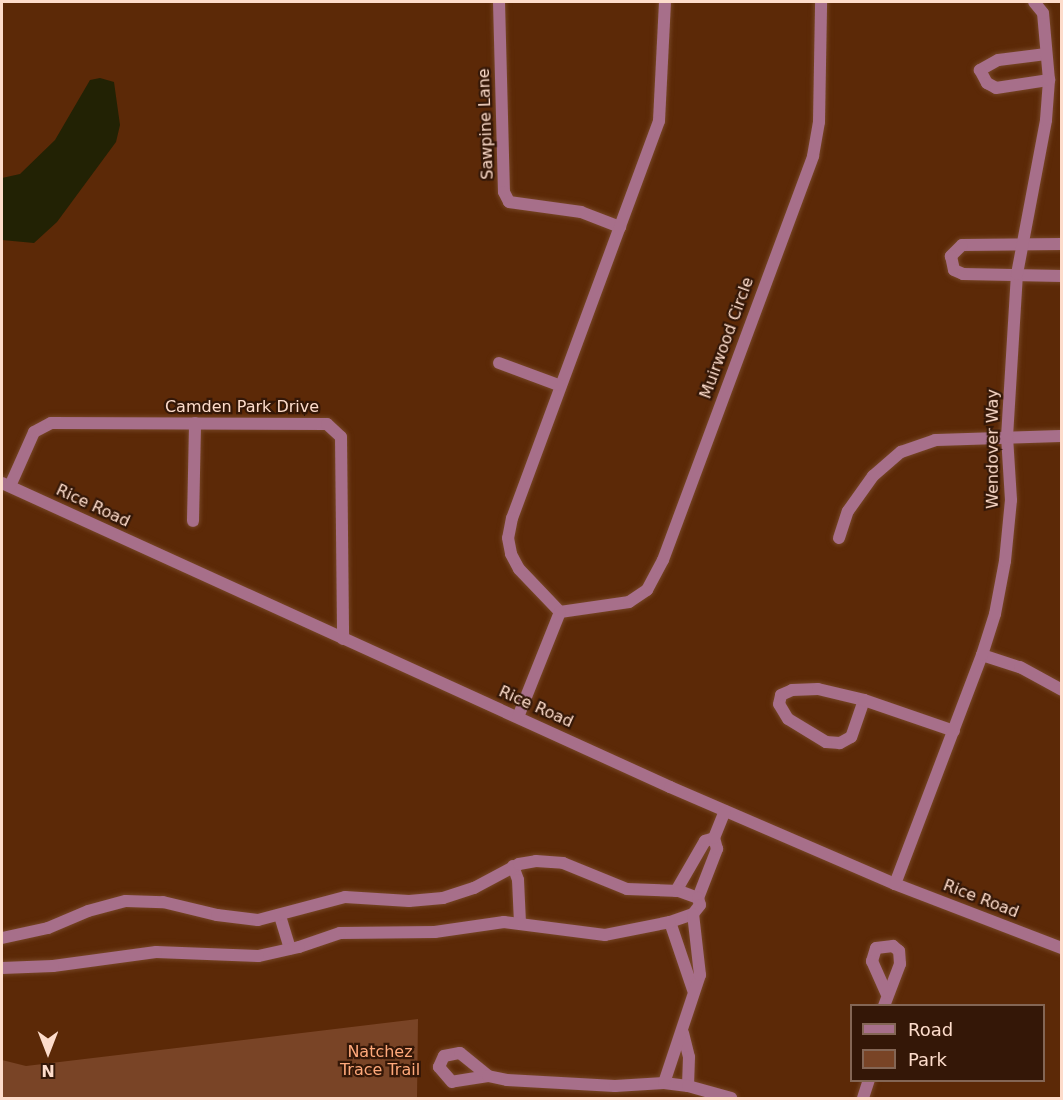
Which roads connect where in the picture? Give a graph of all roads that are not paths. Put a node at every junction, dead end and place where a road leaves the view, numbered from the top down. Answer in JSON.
{"nodes":[{"id":1,"x":499,"y":2,"type":"edge"},
{"id":2,"x":665,"y":2,"type":"edge"},
{"id":3,"x":821,"y":2,"type":"edge"},
{"id":4,"x":1034,"y":2,"type":"edge"},
{"id":5,"x":1046,"y":54,"type":"junction"},
{"id":6,"x":1049,"y":80,"type":"junction"},
{"id":7,"x":620,"y":227,"type":"junction"},
{"id":8,"x":1023,"y":242,"type":"junction"},
{"id":9,"x":1062,"y":244,"type":"edge"},
{"id":10,"x":1017,"y":274,"type":"junction"},
{"id":11,"x":1062,"y":276,"type":"edge"},
{"id":12,"x":499,"y":363,"type":"dead end"},
{"id":13,"x":558,"y":385,"type":"junction"},
{"id":14,"x":195,"y":423,"type":"junction"},
{"id":15,"x":1062,"y":436,"type":"edge"},
{"id":16,"x":1007,"y":437,"type":"junction"},
{"id":17,"x":6,"y":485,"type":"edge"},
{"id":18,"x":193,"y":521,"type":"dead end"},
{"id":19,"x":839,"y":538,"type":"dead end"},
{"id":20,"x":560,"y":612,"type":"junction"},
{"id":21,"x":343,"y":639,"type":"junction"},
{"id":22,"x":982,"y":655,"type":"junction"},
{"id":23,"x":1062,"y":690,"type":"edge"},
{"id":24,"x":864,"y":700,"type":"junction"},
{"id":25,"x":518,"y":717,"type":"junction"},
{"id":26,"x":954,"y":731,"type":"junction"},
{"id":27,"x":725,"y":811,"type":"junction"},
{"id":28,"x":714,"y":838,"type":"junction"},
{"id":29,"x":513,"y":866,"type":"junction"},
{"id":30,"x":895,"y":884,"type":"junction"},
{"id":31,"x":676,"y":891,"type":"junction"},
{"id":32,"x":698,"y":898,"type":"junction"},
{"id":33,"x":693,"y":914,"type":"junction"},
{"id":34,"x":280,"y":916,"type":"junction"},
{"id":35,"x":670,"y":922,"type":"junction"},
{"id":36,"x":520,"y":923,"type":"junction"},
{"id":37,"x":2,"y":938,"type":"edge"},
{"id":38,"x":1062,"y":948,"type":"edge"},
{"id":39,"x":290,"y":949,"type":"junction"},
{"id":40,"x":2,"y":968,"type":"edge"},
{"id":41,"x":693,"y":990,"type":"junction"},
{"id":42,"x":683,"y":1033,"type":"junction"},
{"id":43,"x":488,"y":1076,"type":"dead end"},
{"id":44,"x":868,"y":1082,"type":"edge"},
{"id":45,"x":664,"y":1083,"type":"junction"},
{"id":46,"x":688,"y":1086,"type":"junction"},
{"id":47,"x":731,"y":1098,"type":"edge"},
{"id":48,"x":863,"y":1098,"type":"edge"}],
"edges":[{"from":1,"to":7,"type":"street","name":"Sawpine Lane"},
{"from":2,"to":7,"type":"street"},
{"from":3,"to":20,"type":"street","name":"Muirwood Circle"},
{"from":4,"to":5,"type":"street","name":"Wendover Way"},
{"from":5,"to":6,"type":"street","name":"Wendover Way"},
{"from":5,"to":6,"type":"street"},
{"from":6,"to":8,"type":"street","name":"Wendover Way"},
{"from":7,"to":13,"type":"street"},
{"from":8,"to":9,"type":"street"},
{"from":8,"to":10,"type":"street","name":"Wendover Way"},
{"from":8,"to":10,"type":"street"},
{"from":10,"to":11,"type":"street"},
{"from":10,"to":16,"type":"street","name":"Wendover Way"},
{"from":12,"to":13,"type":"street"},
{"from":13,"to":20,"type":"street"},
{"from":14,"to":17,"type":"street","name":"Camden Park Drive"},
{"from":14,"to":18,"type":"street"},
{"from":14,"to":21,"type":"street","name":"Camden Park Drive"},
{"from":15,"to":16,"type":"street"},
{"from":16,"to":19,"type":"street"},
{"from":16,"to":22,"type":"street","name":"Wendover Way"},
{"from":17,"to":21,"type":"street","name":"Rice Road"},
{"from":20,"to":25,"type":"street"},
{"from":21,"to":25,"type":"street","name":"Rice Road"},
{"from":22,"to":23,"type":"street"},
{"from":22,"to":26,"type":"street","name":"Wendover Way"},
{"from":24,"to":24,"type":"street"},
{"from":24,"to":26,"type":"street"},
{"from":25,"to":27,"type":"street","name":"Rice Road"},
{"from":26,"to":30,"type":"street","name":"Wendover Way"},
{"from":27,"to":28,"type":"street"},
{"from":27,"to":30,"type":"street","name":"Rice Road"},
{"from":28,"to":31,"type":"street"},
{"from":28,"to":32,"type":"street"},
{"from":29,"to":31,"type":"street"},
{"from":29,"to":34,"type":"street"},
{"from":29,"to":36,"type":"street"},
{"from":30,"to":38,"type":"street","name":"Rice Road"},
{"from":31,"to":32,"type":"street"},
{"from":32,"to":33,"type":"street"},
{"from":33,"to":35,"type":"street"},
{"from":33,"to":41,"type":"street"},
{"from":34,"to":37,"type":"street"},
{"from":34,"to":39,"type":"street"},
{"from":35,"to":36,"type":"street"},
{"from":35,"to":41,"type":"street"},
{"from":36,"to":39,"type":"street"},
{"from":39,"to":40,"type":"street"},
{"from":41,"to":42,"type":"street"},
{"from":42,"to":45,"type":"street"},
{"from":42,"to":46,"type":"street"},
{"from":43,"to":45,"type":"street"},
{"from":44,"to":48,"type":"street"},
{"from":45,"to":46,"type":"street"},
{"from":46,"to":47,"type":"street"}]}
